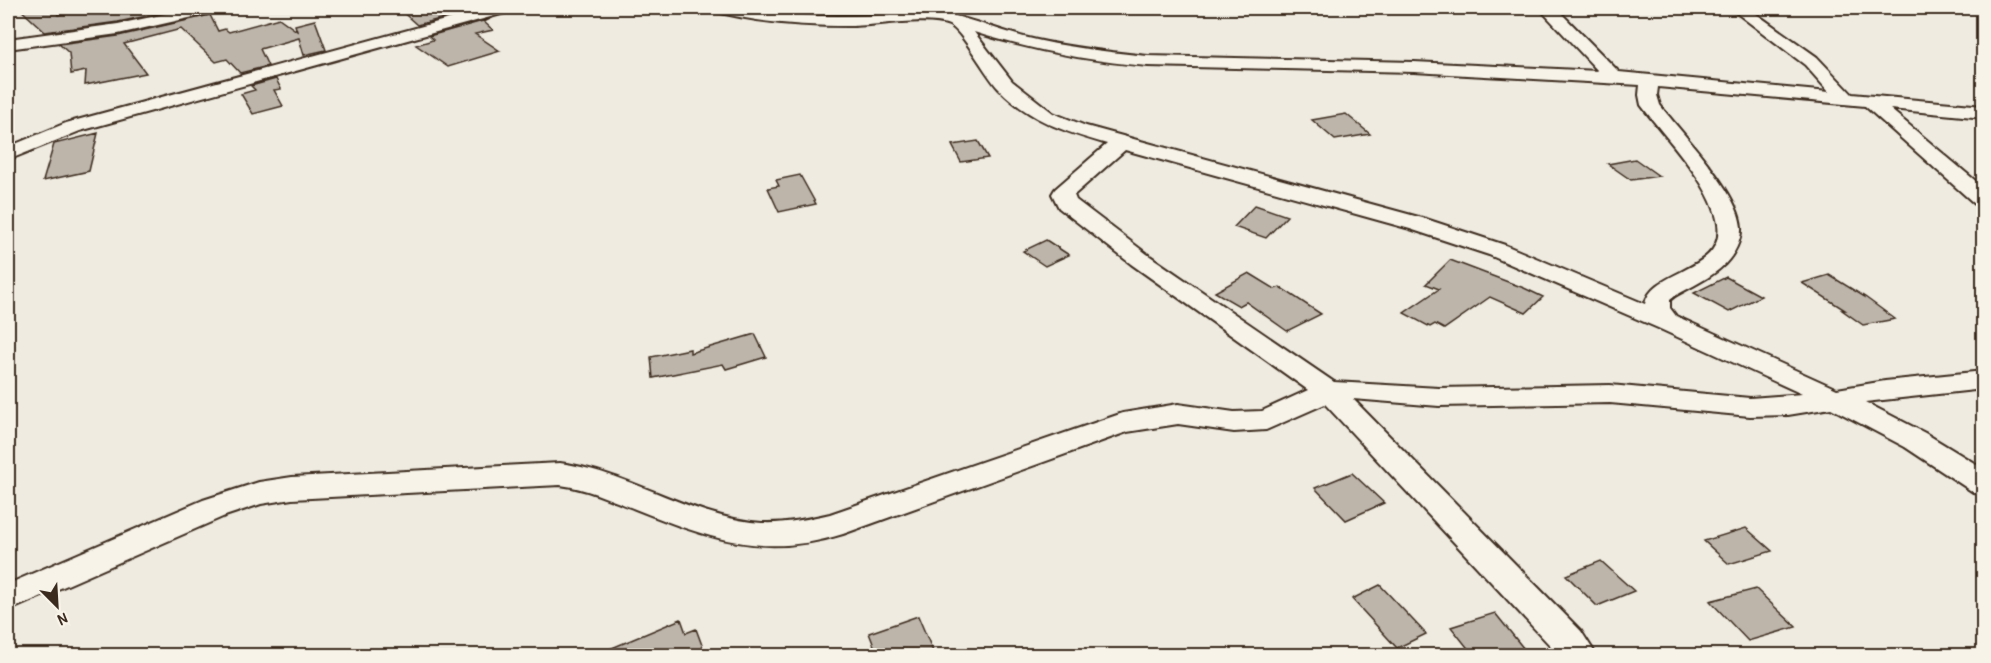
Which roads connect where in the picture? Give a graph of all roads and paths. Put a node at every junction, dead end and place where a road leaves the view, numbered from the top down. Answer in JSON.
{"nodes":[{"id":1,"x":214,"y":8,"type":"edge"},
{"id":2,"x":506,"y":8,"type":"edge"},
{"id":3,"x":719,"y":8,"type":"edge"},
{"id":4,"x":911,"y":8,"type":"edge"},
{"id":5,"x":1547,"y":8,"type":"edge"},
{"id":6,"x":1738,"y":8,"type":"edge"},
{"id":7,"x":934,"y":16,"type":"junction"},
{"id":8,"x":959,"y":24,"type":"junction"},
{"id":9,"x":8,"y":44,"type":"edge"},
{"id":10,"x":1614,"y":77,"type":"junction"},
{"id":11,"x":1650,"y":81,"type":"junction"},
{"id":12,"x":1846,"y":99,"type":"junction"},
{"id":13,"x":1872,"y":103,"type":"junction"},
{"id":14,"x":1983,"y":112,"type":"edge"},
{"id":15,"x":1122,"y":142,"type":"junction"},
{"id":16,"x":8,"y":154,"type":"edge"},
{"id":17,"x":1983,"y":200,"type":"edge"},
{"id":18,"x":1667,"y":321,"type":"junction"},
{"id":19,"x":1983,"y":380,"type":"edge"},
{"id":20,"x":1329,"y":392,"type":"junction"},
{"id":21,"x":1834,"y":399,"type":"junction"},
{"id":22,"x":1983,"y":484,"type":"edge"},
{"id":23,"x":8,"y":598,"type":"edge"},
{"id":24,"x":1580,"y":656,"type":"edge"}],
"edges":[{"from":1,"to":9,"type":"street"},
{"from":2,"to":16,"type":"street"},
{"from":3,"to":7,"type":"street"},
{"from":4,"to":7,"type":"street"},
{"from":5,"to":10,"type":"street"},
{"from":6,"to":12,"type":"street"},
{"from":7,"to":8,"type":"street"},
{"from":8,"to":10,"type":"street"},
{"from":8,"to":15,"type":"street"},
{"from":10,"to":11,"type":"street"},
{"from":11,"to":12,"type":"street"},
{"from":11,"to":18,"type":"street"},
{"from":12,"to":13,"type":"street"},
{"from":13,"to":14,"type":"street"},
{"from":13,"to":17,"type":"street"},
{"from":15,"to":18,"type":"street"},
{"from":15,"to":20,"type":"street"},
{"from":18,"to":21,"type":"street"},
{"from":19,"to":21,"type":"street"},
{"from":20,"to":21,"type":"street"},
{"from":20,"to":23,"type":"street"},
{"from":20,"to":24,"type":"street"},
{"from":21,"to":22,"type":"street"}]}
